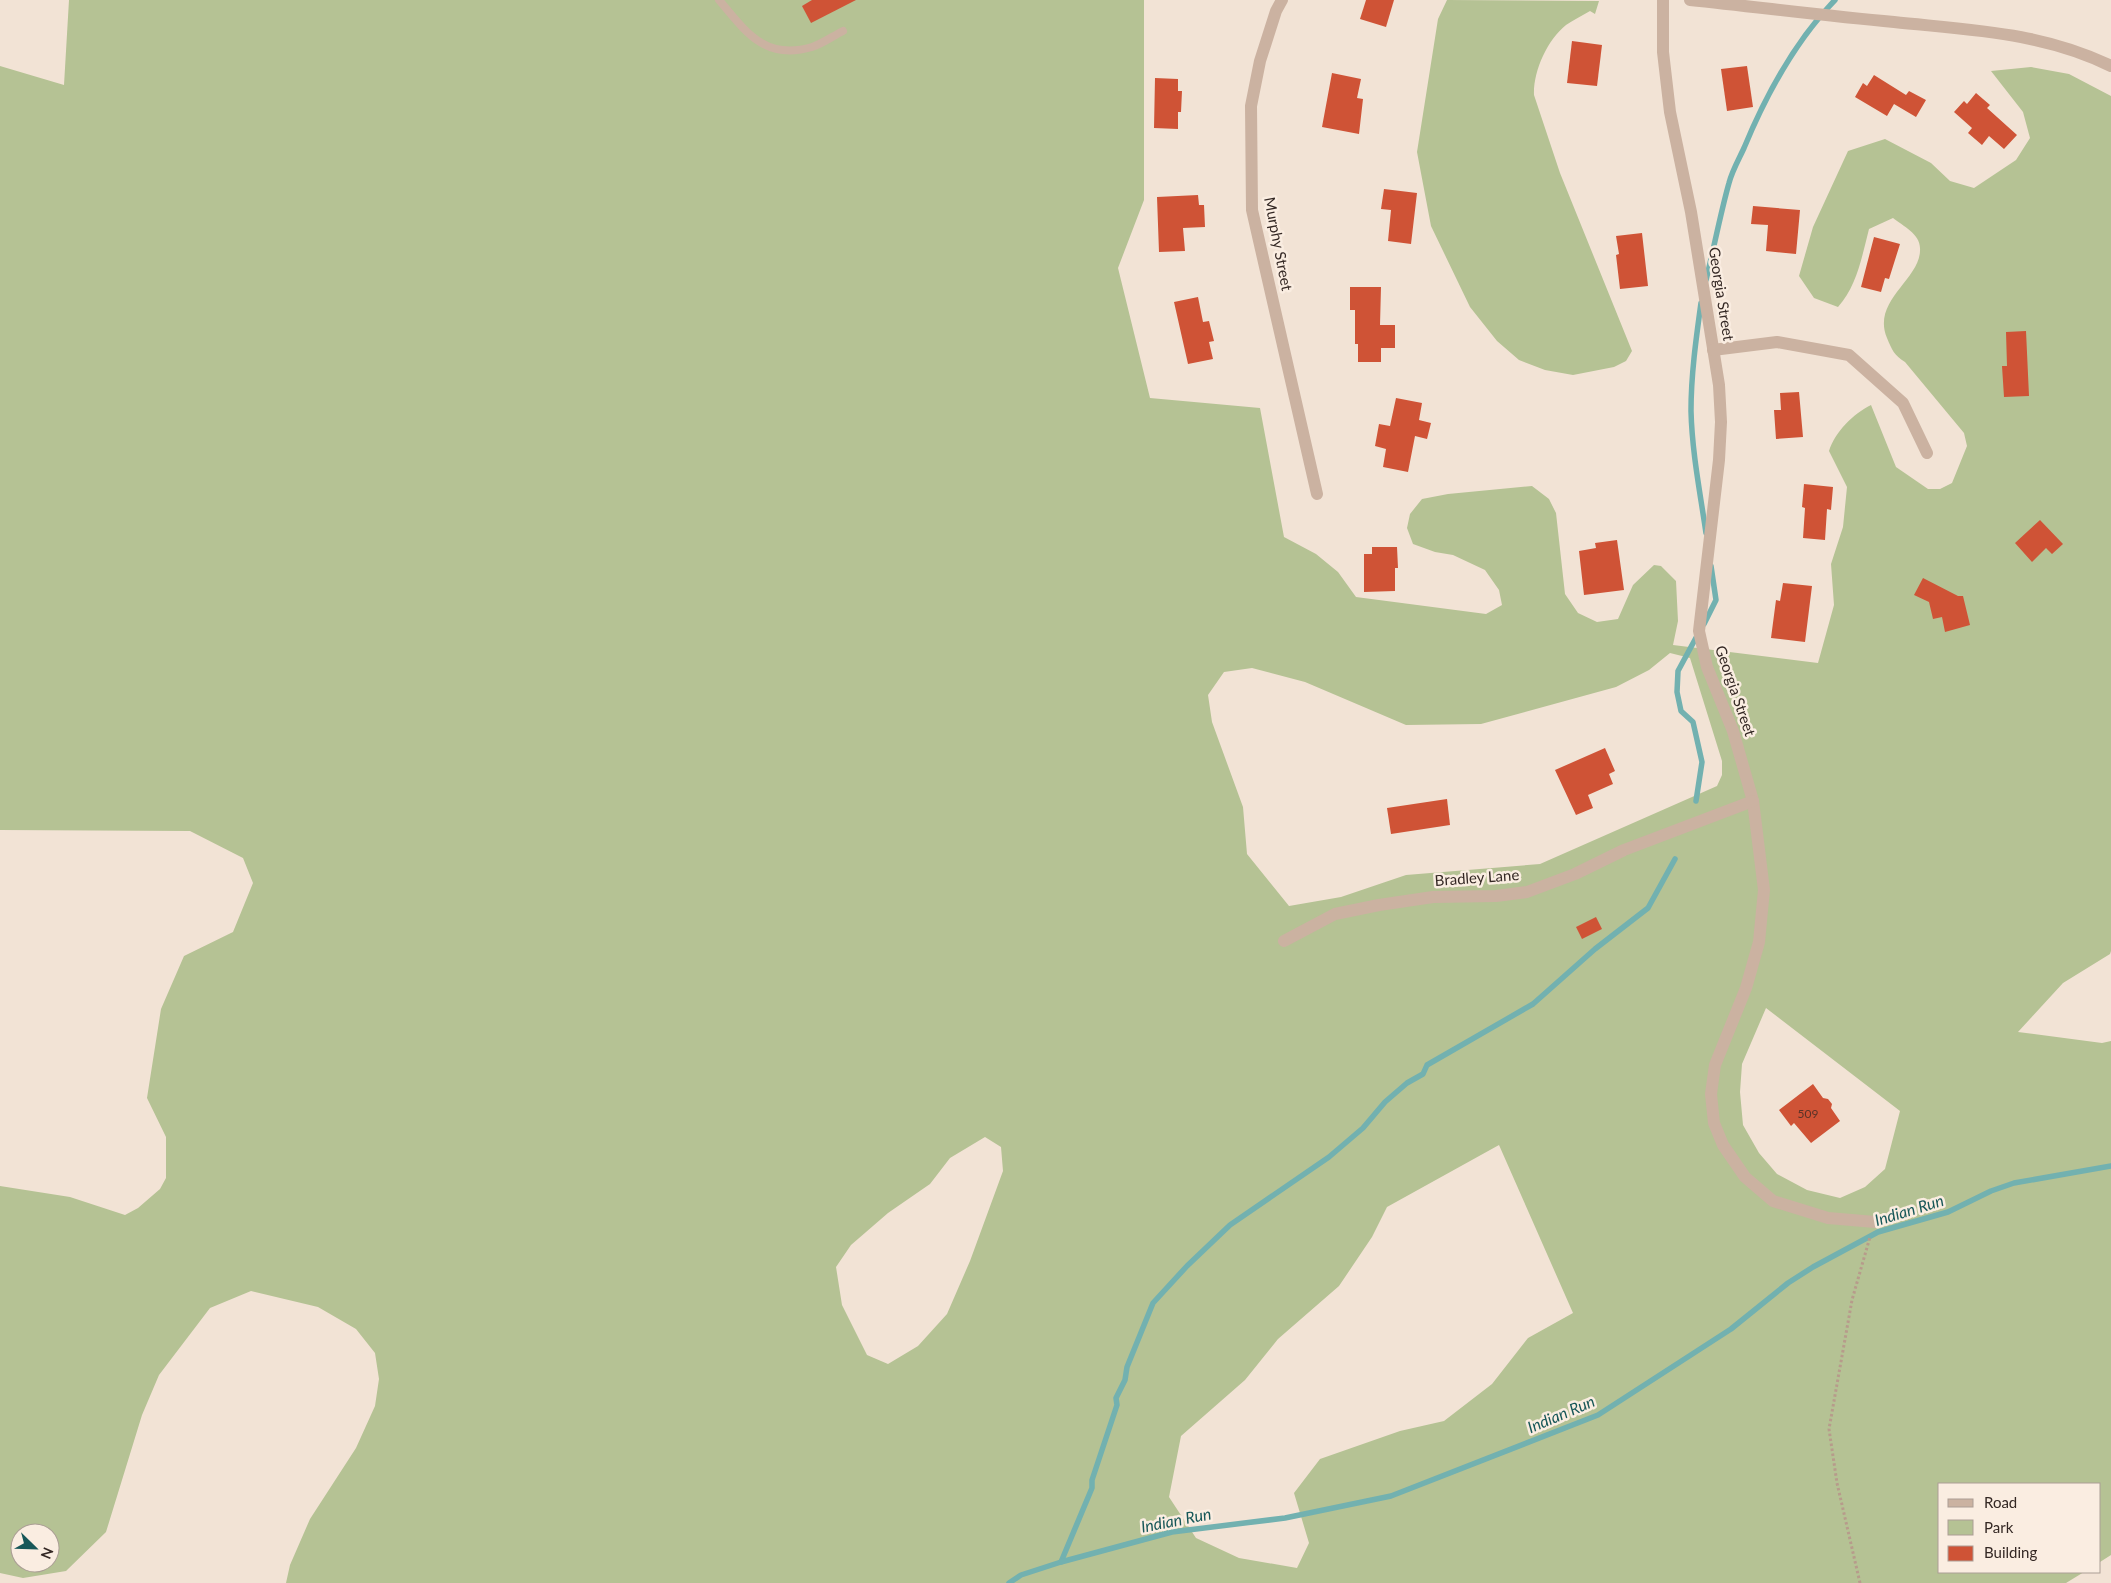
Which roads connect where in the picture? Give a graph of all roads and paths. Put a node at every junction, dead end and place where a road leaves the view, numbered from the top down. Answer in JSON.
{"nodes":[{"id":1,"x":719,"y":0,"type":"edge"},
{"id":2,"x":1282,"y":0,"type":"edge"},
{"id":3,"x":1663,"y":0,"type":"edge"},
{"id":4,"x":1690,"y":0,"type":"edge"},
{"id":5,"x":843,"y":31,"type":"dead end"},
{"id":6,"x":2111,"y":66,"type":"edge"},
{"id":7,"x":1714,"y":350,"type":"junction"},
{"id":8,"x":1927,"y":453,"type":"dead end"},
{"id":9,"x":1317,"y":494,"type":"dead end"},
{"id":10,"x":1753,"y":801,"type":"junction"},
{"id":11,"x":1284,"y":941,"type":"dead end"},
{"id":12,"x":1875,"y":1222,"type":"joint"},
{"id":13,"x":1860,"y":1583,"type":"edge"}],
"edges":[{"from":1,"to":5,"type":"lane"},
{"from":2,"to":9,"type":"street","name":"Murphy Street"},
{"from":3,"to":7,"type":"street","name":"Georgia Street"},
{"from":4,"to":6,"type":"street"},
{"from":7,"to":8,"type":"street"},
{"from":7,"to":10,"type":"street","name":"Georgia Street"},
{"from":10,"to":11,"type":"street","name":"Bradley Lane"},
{"from":10,"to":12,"type":"street","name":"Georgia Street"},
{"from":12,"to":13,"type":"path"}]}
